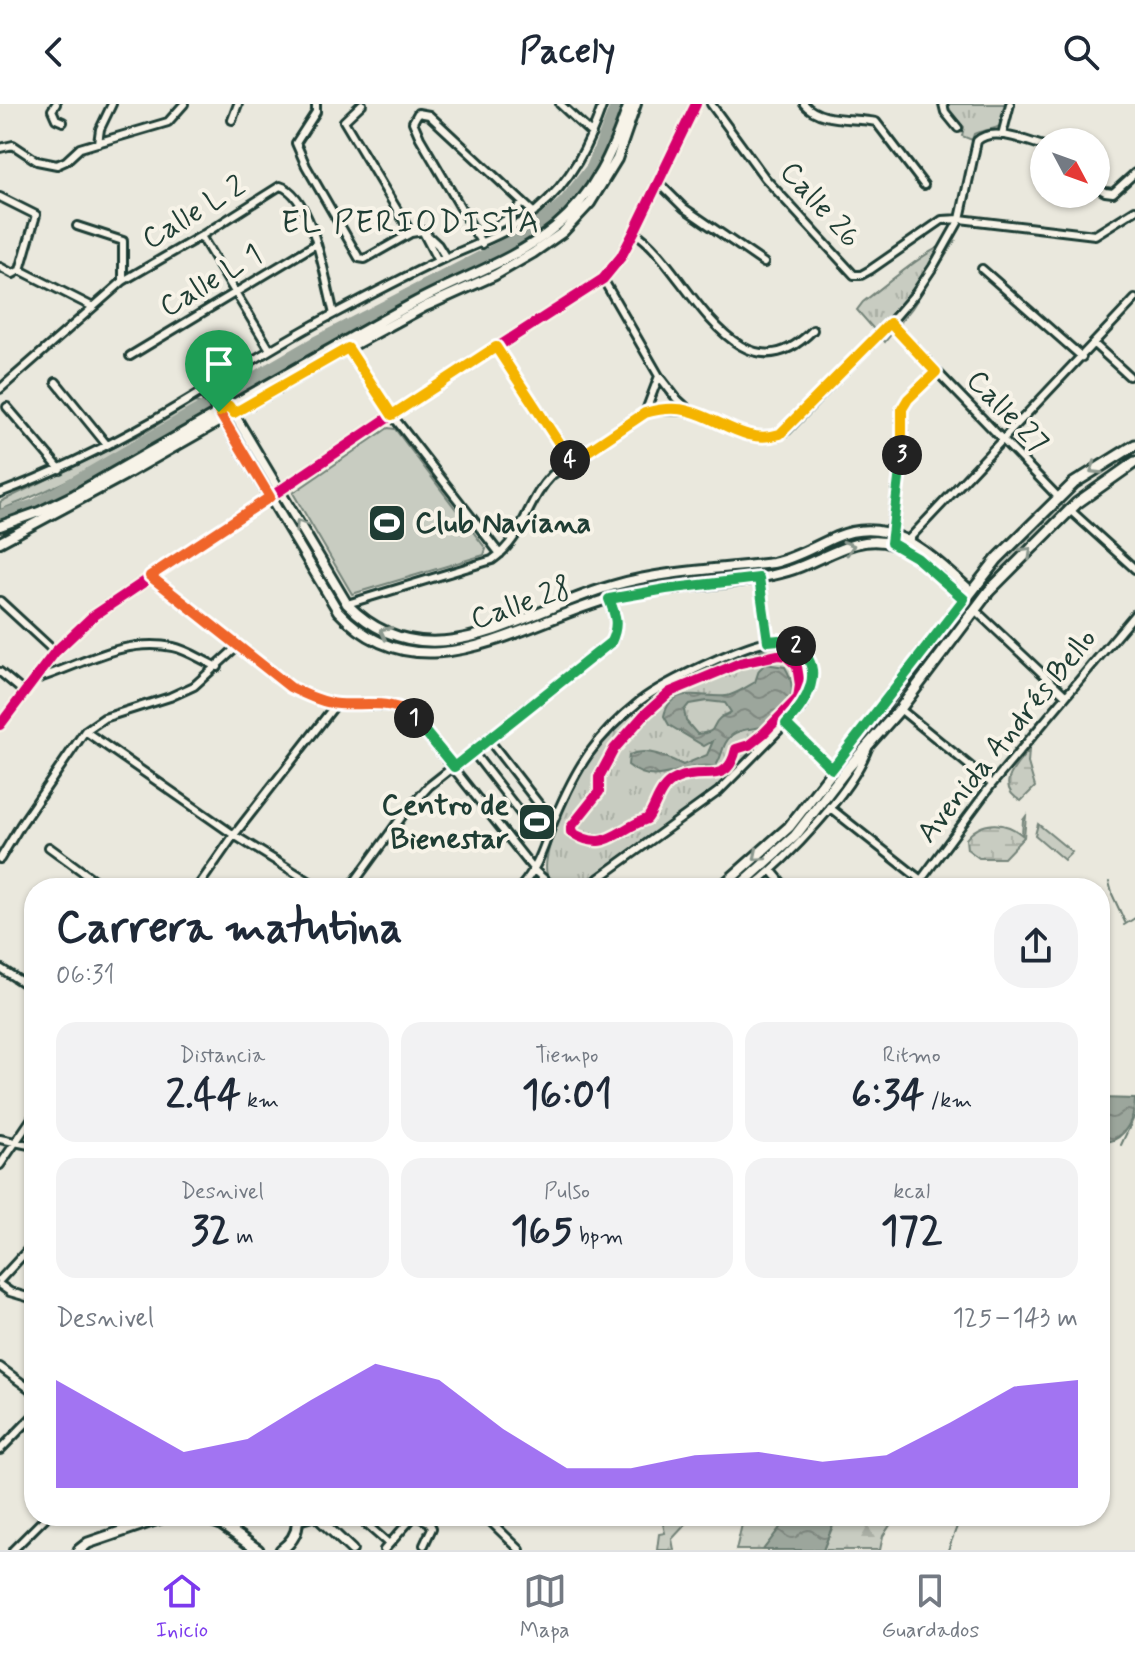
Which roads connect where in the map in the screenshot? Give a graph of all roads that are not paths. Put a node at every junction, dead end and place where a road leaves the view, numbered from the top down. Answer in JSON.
{"nodes":[{"id":1,"x":56,"y":104,"type":"edge"},
{"id":2,"x":100,"y":104,"type":"edge"},
{"id":3,"x":184,"y":104,"type":"edge"},
{"id":4,"x":238,"y":104,"type":"edge"},
{"id":5,"x":316,"y":104,"type":"edge"},
{"id":6,"x":362,"y":104,"type":"edge"},
{"id":7,"x":560,"y":104,"type":"edge"},
{"id":8,"x":603,"y":104,"type":"edge"},
{"id":9,"x":629,"y":104,"type":"edge"},
{"id":10,"x":636,"y":104,"type":"edge"},
{"id":11,"x":696,"y":104,"type":"edge"},
{"id":12,"x":711,"y":104,"type":"edge"},
{"id":13,"x":804,"y":104,"type":"edge"},
{"id":14,"x":943,"y":104,"type":"edge"},
{"id":15,"x":1010,"y":104,"type":"edge"},
{"id":16,"x":110,"y":107,"type":"edge"},
{"id":17,"x":232,"y":120,"type":"dead end"},
{"id":18,"x":63,"y":122,"type":"dead end"},
{"id":19,"x":958,"y":128,"type":"dead end"},
{"id":20,"x":592,"y":134,"type":"junction"},
{"id":21,"x":1002,"y":135,"type":"junction"},
{"id":22,"x":1030,"y":142,"type":"edge"},
{"id":23,"x":98,"y":143,"type":"junction"},
{"id":24,"x":0,"y":148,"type":"edge"},
{"id":25,"x":1135,"y":173,"type":"edge"},
{"id":26,"x":658,"y":182,"type":"junction"},
{"id":27,"x":924,"y":185,"type":"dead end"},
{"id":28,"x":1110,"y":193,"type":"edge"},
{"id":29,"x":0,"y":197,"type":"edge"},
{"id":30,"x":523,"y":203,"type":"junction"},
{"id":31,"x":1135,"y":210,"type":"edge"},
{"id":32,"x":534,"y":213,"type":"junction"},
{"id":33,"x":960,"y":219,"type":"junction"},
{"id":34,"x":77,"y":226,"type":"dead end"},
{"id":35,"x":423,"y":231,"type":"junction"},
{"id":36,"x":634,"y":232,"type":"junction"},
{"id":37,"x":411,"y":233,"type":"junction"},
{"id":38,"x":476,"y":235,"type":"junction"},
{"id":39,"x":201,"y":236,"type":"junction"},
{"id":40,"x":316,"y":244,"type":"junction"},
{"id":41,"x":482,"y":244,"type":"junction"},
{"id":42,"x":446,"y":258,"type":"junction"},
{"id":43,"x":438,"y":261,"type":"junction"},
{"id":44,"x":764,"y":263,"type":"dead end"},
{"id":45,"x":0,"y":267,"type":"edge"},
{"id":46,"x":982,"y":269,"type":"dead end"},
{"id":47,"x":20,"y":270,"type":"junction"},
{"id":48,"x":603,"y":279,"type":"junction"},
{"id":49,"x":123,"y":281,"type":"junction"},
{"id":50,"x":235,"y":291,"type":"junction"},
{"id":51,"x":1135,"y":299,"type":"edge"},
{"id":52,"x":91,"y":306,"type":"junction"},
{"id":53,"x":1128,"y":306,"type":"junction"},
{"id":54,"x":1135,"y":313,"type":"edge"},
{"id":55,"x":334,"y":314,"type":"junction"},
{"id":56,"x":890,"y":323,"type":"junction"},
{"id":57,"x":813,"y":330,"type":"dead end"},
{"id":58,"x":346,"y":344,"type":"junction"},
{"id":59,"x":1094,"y":344,"type":"junction"},
{"id":60,"x":496,"y":347,"type":"junction"},
{"id":61,"x":269,"y":348,"type":"junction"},
{"id":62,"x":130,"y":356,"type":"dead end"},
{"id":63,"x":1082,"y":357,"type":"junction"},
{"id":64,"x":936,"y":372,"type":"junction"},
{"id":65,"x":659,"y":376,"type":"junction"},
{"id":66,"x":1129,"y":376,"type":"dead end"},
{"id":67,"x":56,"y":382,"type":"dead end"},
{"id":68,"x":0,"y":389,"type":"edge"},
{"id":69,"x":201,"y":391,"type":"junction"},
{"id":70,"x":7,"y":407,"type":"dead end"},
{"id":71,"x":232,"y":409,"type":"junction"},
{"id":72,"x":690,"y":411,"type":"junction"},
{"id":73,"x":645,"y":413,"type":"junction"},
{"id":74,"x":219,"y":414,"type":"junction"},
{"id":75,"x":392,"y":415,"type":"junction"},
{"id":76,"x":1004,"y":441,"type":"junction"},
{"id":77,"x":107,"y":445,"type":"junction"},
{"id":78,"x":1135,"y":445,"type":"edge"},
{"id":79,"x":572,"y":462,"type":"junction"},
{"id":80,"x":1135,"y":462,"type":"edge"},
{"id":81,"x":60,"y":469,"type":"junction"},
{"id":82,"x":280,"y":491,"type":"junction"},
{"id":83,"x":0,"y":493,"type":"edge"},
{"id":84,"x":270,"y":497,"type":"junction"},
{"id":85,"x":1058,"y":497,"type":"junction"},
{"id":86,"x":1070,"y":510,"type":"junction"},
{"id":87,"x":0,"y":526,"type":"edge"},
{"id":88,"x":891,"y":533,"type":"junction"},
{"id":89,"x":908,"y":540,"type":"junction"},
{"id":90,"x":0,"y":542,"type":"edge"},
{"id":91,"x":891,"y":543,"type":"junction"},
{"id":92,"x":903,"y":549,"type":"junction"},
{"id":93,"x":500,"y":554,"type":"junction"},
{"id":94,"x":320,"y":559,"type":"junction"},
{"id":95,"x":773,"y":563,"type":"junction"},
{"id":96,"x":310,"y":565,"type":"junction"},
{"id":97,"x":1135,"y":569,"type":"edge"},
{"id":98,"x":776,"y":575,"type":"junction"},
{"id":99,"x":150,"y":576,"type":"junction"},
{"id":100,"x":759,"y":578,"type":"junction"},
{"id":101,"x":605,"y":588,"type":"junction"},
{"id":102,"x":967,"y":595,"type":"junction"},
{"id":103,"x":609,"y":599,"type":"junction"},
{"id":104,"x":0,"y":601,"type":"edge"},
{"id":105,"x":347,"y":604,"type":"junction"},
{"id":106,"x":974,"y":609,"type":"junction"},
{"id":107,"x":338,"y":611,"type":"junction"},
{"id":108,"x":1135,"y":614,"type":"edge"},
{"id":109,"x":509,"y":624,"type":"junction"},
{"id":110,"x":512,"y":634,"type":"junction"},
{"id":111,"x":768,"y":641,"type":"junction"},
{"id":112,"x":430,"y":643,"type":"junction"},
{"id":113,"x":238,"y":646,"type":"junction"},
{"id":114,"x":55,"y":652,"type":"junction"},
{"id":115,"x":431,"y":654,"type":"junction"},
{"id":116,"x":218,"y":667,"type":"junction"},
{"id":117,"x":0,"y":672,"type":"edge"},
{"id":118,"x":35,"y":679,"type":"junction"},
{"id":119,"x":25,"y":693,"type":"junction"},
{"id":120,"x":1065,"y":695,"type":"junction"},
{"id":121,"x":336,"y":704,"type":"junction"},
{"id":122,"x":900,"y":709,"type":"junction"},
{"id":123,"x":786,"y":724,"type":"junction"},
{"id":124,"x":0,"y":725,"type":"edge"},
{"id":125,"x":85,"y":731,"type":"junction"},
{"id":126,"x":489,"y":740,"type":"junction"},
{"id":127,"x":869,"y":745,"type":"junction"},
{"id":128,"x":473,"y":752,"type":"junction"},
{"id":129,"x":454,"y":767,"type":"junction"},
{"id":130,"x":832,"y":769,"type":"junction"},
{"id":131,"x":992,"y":784,"type":"junction"},
{"id":132,"x":829,"y":807,"type":"junction"},
{"id":133,"x":545,"y":812,"type":"dead end"},
{"id":134,"x":532,"y":828,"type":"dead end"},
{"id":135,"x":234,"y":835,"type":"junction"},
{"id":136,"x":49,"y":847,"type":"dead end"},
{"id":137,"x":0,"y":859,"type":"edge"},
{"id":138,"x":535,"y":871,"type":"junction"},
{"id":139,"x":772,"y":871,"type":"junction"},
{"id":140,"x":91,"y":878,"type":"edge"},
{"id":141,"x":204,"y":878,"type":"edge"},
{"id":142,"x":304,"y":878,"type":"edge"},
{"id":143,"x":357,"y":878,"type":"edge"},
{"id":144,"x":529,"y":878,"type":"edge"},
{"id":145,"x":543,"y":878,"type":"edge"},
{"id":146,"x":599,"y":878,"type":"edge"},
{"id":147,"x":731,"y":878,"type":"edge"},
{"id":148,"x":748,"y":878,"type":"edge"},
{"id":149,"x":763,"y":878,"type":"edge"},
{"id":150,"x":778,"y":878,"type":"edge"},
{"id":151,"x":918,"y":878,"type":"edge"},
{"id":152,"x":922,"y":878,"type":"edge"},
{"id":153,"x":0,"y":968,"type":"edge"},
{"id":154,"x":24,"y":984,"type":"edge"},
{"id":155,"x":24,"y":1130,"type":"edge"},
{"id":156,"x":0,"y":1139,"type":"edge"},
{"id":157,"x":15,"y":1143,"type":"junction"},
{"id":158,"x":24,"y":1144,"type":"edge"},
{"id":159,"x":0,"y":1165,"type":"edge"},
{"id":160,"x":24,"y":1255,"type":"edge"},
{"id":161,"x":0,"y":1283,"type":"edge"},
{"id":162,"x":24,"y":1296,"type":"edge"},
{"id":163,"x":0,"y":1367,"type":"edge"},
{"id":164,"x":24,"y":1385,"type":"edge"},
{"id":165,"x":24,"y":1425,"type":"edge"},
{"id":166,"x":0,"y":1450,"type":"edge"},
{"id":167,"x":37,"y":1526,"type":"edge"},
{"id":168,"x":138,"y":1526,"type":"edge"},
{"id":169,"x":224,"y":1526,"type":"edge"},
{"id":170,"x":296,"y":1526,"type":"edge"},
{"id":171,"x":325,"y":1526,"type":"edge"},
{"id":172,"x":366,"y":1526,"type":"edge"},
{"id":173,"x":406,"y":1526,"type":"edge"},
{"id":174,"x":431,"y":1526,"type":"edge"},
{"id":175,"x":495,"y":1526,"type":"edge"},
{"id":176,"x":424,"y":1545,"type":"dead end"},
{"id":177,"x":386,"y":1547,"type":"edge"},
{"id":178,"x":13,"y":1550,"type":"edge"},
{"id":179,"x":79,"y":1550,"type":"edge"},
{"id":180,"x":258,"y":1550,"type":"edge"},
{"id":181,"x":282,"y":1550,"type":"edge"},
{"id":182,"x":352,"y":1550,"type":"edge"},
{"id":183,"x":520,"y":1550,"type":"edge"}],
"edges":[{"from":1,"to":18,"type":"street"},
{"from":2,"to":16,"type":"street"},
{"from":3,"to":23,"type":"street"},
{"from":4,"to":17,"type":"street"},
{"from":5,"to":37,"type":"street"},
{"from":6,"to":37,"type":"street"},
{"from":7,"to":20,"type":"street"},
{"from":8,"to":20,"type":"street"},
{"from":9,"to":58,"type":"main road"},
{"from":10,"to":58,"type":"main road"},
{"from":11,"to":26,"type":"street"},
{"from":12,"to":33,"type":"street","name":"Calle 26"},
{"from":13,"to":27,"type":"street"},
{"from":14,"to":19,"type":"street"},
{"from":15,"to":21,"type":"street"},
{"from":16,"to":23,"type":"street"},
{"from":20,"to":32,"type":"street"},
{"from":21,"to":22,"type":"street"},
{"from":21,"to":33,"type":"street"},
{"from":23,"to":24,"type":"street"},
{"from":25,"to":28,"type":"street"},
{"from":26,"to":36,"type":"street"},
{"from":26,"to":44,"type":"street"},
{"from":29,"to":47,"type":"street"},
{"from":30,"to":32,"type":"street"},
{"from":30,"to":38,"type":"street"},
{"from":30,"to":38,"type":"street"},
{"from":31,"to":33,"type":"street"},
{"from":32,"to":41,"type":"street"},
{"from":33,"to":56,"type":"street"},
{"from":34,"to":49,"type":"street"},
{"from":35,"to":37,"type":"street"},
{"from":35,"to":42,"type":"street"},
{"from":35,"to":43,"type":"street"},
{"from":36,"to":48,"type":"street"},
{"from":36,"to":57,"type":"street"},
{"from":38,"to":41,"type":"street"},
{"from":39,"to":40,"type":"street","name":"Calle L 2"},
{"from":39,"to":49,"type":"street","name":"Calle L 2"},
{"from":39,"to":50,"type":"street"},
{"from":40,"to":50,"type":"street","name":"Calle L 1"},
{"from":40,"to":55,"type":"street"},
{"from":41,"to":42,"type":"street"},
{"from":42,"to":43,"type":"street"},
{"from":43,"to":55,"type":"street"},
{"from":45,"to":47,"type":"street"},
{"from":46,"to":63,"type":"street"},
{"from":47,"to":52,"type":"street"},
{"from":48,"to":60,"type":"street"},
{"from":48,"to":65,"type":"street"},
{"from":49,"to":52,"type":"street","name":"Calle L 2"},
{"from":50,"to":61,"type":"street"},
{"from":50,"to":62,"type":"street","name":"Calle L 1"},
{"from":51,"to":53,"type":"street"},
{"from":52,"to":68,"type":"street","name":"Calle L 2"},
{"from":53,"to":54,"type":"street"},
{"from":53,"to":59,"type":"street"},
{"from":55,"to":61,"type":"street"},
{"from":56,"to":64,"type":"street","name":"Calle 27"},
{"from":56,"to":72,"type":"street"},
{"from":58,"to":71,"type":"main road"},
{"from":58,"to":75,"type":"street"},
{"from":59,"to":63,"type":"street"},
{"from":59,"to":66,"type":"street"},
{"from":60,"to":75,"type":"street"},
{"from":60,"to":79,"type":"street"},
{"from":61,"to":69,"type":"street"},
{"from":63,"to":76,"type":"street"},
{"from":64,"to":76,"type":"street","name":"Calle 27"},
{"from":64,"to":88,"type":"street"},
{"from":65,"to":72,"type":"street"},
{"from":65,"to":73,"type":"street"},
{"from":67,"to":77,"type":"street"},
{"from":69,"to":74,"type":"street","name":"Calle 28"},
{"from":69,"to":77,"type":"street"},
{"from":70,"to":81,"type":"street"},
{"from":71,"to":74,"type":"main road"},
{"from":71,"to":82,"type":"main road","name":"Calle 28"},
{"from":72,"to":73,"type":"street"},
{"from":73,"to":79,"type":"street"},
{"from":74,"to":84,"type":"main road","name":"Calle 28"},
{"from":74,"to":87,"type":"main road"},
{"from":74,"to":90,"type":"main road"},
{"from":75,"to":82,"type":"street"},
{"from":75,"to":93,"type":"street"},
{"from":76,"to":85,"type":"street","name":"Calle 27"},
{"from":76,"to":89,"type":"street"},
{"from":77,"to":81,"type":"street"},
{"from":78,"to":85,"type":"main road","one_way":true},
{"from":79,"to":93,"type":"street"},
{"from":80,"to":86,"type":"main road"},
{"from":81,"to":83,"type":"street"},
{"from":82,"to":84,"type":"street"},
{"from":94,"to":82,"type":"main road","name":"Calle 28","one_way":true},
{"from":84,"to":96,"type":"main road","name":"Calle 28"},
{"from":84,"to":99,"type":"street"},
{"from":85,"to":102,"type":"main road"},
{"from":86,"to":97,"type":"street"},
{"from":106,"to":86,"type":"main road","one_way":true},
{"from":88,"to":89,"type":"main road","name":"Calle 28"},
{"from":88,"to":91,"type":"main road"},
{"from":88,"to":95,"type":"main road","name":"Calle 28"},
{"from":89,"to":92,"type":"main road"},
{"from":89,"to":102,"type":"main road","name":"Calle 28"},
{"from":91,"to":92,"type":"main road"},
{"from":98,"to":91,"type":"main road","name":"Calle 28","one_way":true},
{"from":92,"to":102,"type":"main road"},
{"from":93,"to":105,"type":"street"},
{"from":94,"to":96,"type":"main road"},
{"from":94,"to":105,"type":"main road","name":"Calle 28"},
{"from":95,"to":98,"type":"main road"},
{"from":95,"to":101,"type":"main road","name":"Calle 28"},
{"from":96,"to":107,"type":"main road","name":"Calle 28"},
{"from":98,"to":100,"type":"main road","name":"Calle 28"},
{"from":99,"to":113,"type":"street"},
{"from":99,"to":114,"type":"street"},
{"from":100,"to":103,"type":"main road","name":"Calle 28"},
{"from":100,"to":111,"type":"street"},
{"from":101,"to":103,"type":"main road"},
{"from":101,"to":109,"type":"main road","name":"Calle 28"},
{"from":102,"to":106,"type":"main road"},
{"from":102,"to":130,"type":"main road"},
{"from":103,"to":110,"type":"main road","name":"Calle 28"},
{"from":103,"to":126,"type":"street"},
{"from":104,"to":114,"type":"street"},
{"from":105,"to":107,"type":"main road"},
{"from":112,"to":105,"type":"main road","name":"Calle 28","one_way":true},
{"from":106,"to":120,"type":"street"},
{"from":106,"to":122,"type":"main road"},
{"from":107,"to":115,"type":"main road","name":"Calle 28"},
{"from":108,"to":120,"type":"street","name":"Avenida Andrés Bello"},
{"from":109,"to":110,"type":"main road"},
{"from":109,"to":112,"type":"main road","name":"Calle 28"},
{"from":110,"to":115,"type":"main road","name":"Calle 28"},
{"from":111,"to":123,"type":"street"},
{"from":111,"to":138,"type":"street"},
{"from":112,"to":115,"type":"main road"},
{"from":113,"to":116,"type":"street"},
{"from":113,"to":121,"type":"street"},
{"from":114,"to":118,"type":"street"},
{"from":116,"to":118,"type":"street"},
{"from":116,"to":125,"type":"street"},
{"from":117,"to":119,"type":"street"},
{"from":118,"to":119,"type":"street"},
{"from":119,"to":124,"type":"street"},
{"from":120,"to":131,"type":"street","name":"Avenida Andrés Bello"},
{"from":121,"to":129,"type":"street"},
{"from":121,"to":135,"type":"street"},
{"from":122,"to":127,"type":"main road"},
{"from":122,"to":131,"type":"street"},
{"from":123,"to":130,"type":"street"},
{"from":123,"to":146,"type":"street"},
{"from":125,"to":135,"type":"street"},
{"from":125,"to":137,"type":"street"},
{"from":126,"to":128,"type":"street"},
{"from":126,"to":133,"type":"street"},
{"from":127,"to":132,"type":"street"},
{"from":127,"to":148,"type":"main road"},
{"from":128,"to":129,"type":"street"},
{"from":128,"to":134,"type":"street"},
{"from":129,"to":138,"type":"street"},
{"from":129,"to":143,"type":"street"},
{"from":130,"to":147,"type":"main road","one_way":true},
{"from":131,"to":152,"type":"street","name":"Avenida Andrés Bello"},
{"from":132,"to":139,"type":"street"},
{"from":132,"to":151,"type":"street"},
{"from":135,"to":141,"type":"street"},
{"from":135,"to":142,"type":"street"},
{"from":136,"to":140,"type":"street"},
{"from":138,"to":144,"type":"street"},
{"from":138,"to":145,"type":"street"},
{"from":139,"to":149,"type":"street"},
{"from":139,"to":150,"type":"street"},
{"from":153,"to":154,"type":"street"},
{"from":155,"to":157,"type":"street"},
{"from":156,"to":157,"type":"street"},
{"from":157,"to":158,"type":"street"},
{"from":157,"to":159,"type":"street"},
{"from":160,"to":161,"type":"street"},
{"from":161,"to":162,"type":"street"},
{"from":163,"to":164,"type":"street"},
{"from":165,"to":166,"type":"street"},
{"from":167,"to":178,"type":"street"},
{"from":168,"to":179,"type":"main road"},
{"from":169,"to":180,"type":"main road"},
{"from":170,"to":181,"type":"main road"},
{"from":171,"to":182,"type":"main road"},
{"from":172,"to":177,"type":"street"},
{"from":173,"to":177,"type":"street"},
{"from":174,"to":176,"type":"street"},
{"from":175,"to":183,"type":"street"}]}
